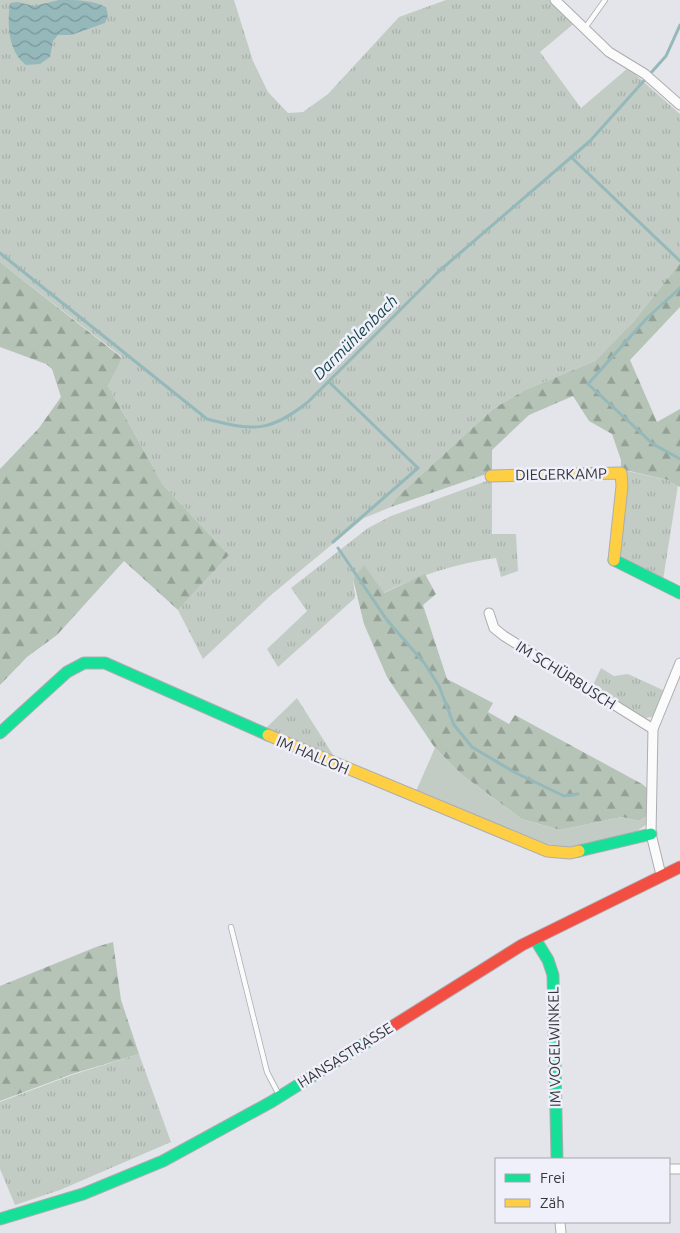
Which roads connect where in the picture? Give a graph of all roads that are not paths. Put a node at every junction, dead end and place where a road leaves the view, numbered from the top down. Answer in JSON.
{"nodes":[{"id":1,"x":555,"y":0,"type":"edge"},
{"id":2,"x":605,"y":0,"type":"edge"},
{"id":3,"x":585,"y":28,"type":"junction"},
{"id":4,"x":680,"y":105,"type":"edge"},
{"id":5,"x":491,"y":476,"type":"dead end"},
{"id":6,"x":680,"y":593,"type":"edge"},
{"id":7,"x":489,"y":613,"type":"dead end"},
{"id":8,"x":679,"y":666,"type":"edge"},
{"id":9,"x":653,"y":729,"type":"junction"},
{"id":10,"x":0,"y":733,"type":"edge"},
{"id":11,"x":650,"y":834,"type":"junction"},
{"id":12,"x":680,"y":867,"type":"edge"},
{"id":13,"x":661,"y":875,"type":"junction"},
{"id":14,"x":230,"y":927,"type":"dead end"},
{"id":15,"x":535,"y":939,"type":"junction"},
{"id":16,"x":280,"y":1096,"type":"junction"},
{"id":17,"x":557,"y":1158,"type":"edge"},
{"id":18,"x":0,"y":1219,"type":"edge"}],
"edges":[{"from":1,"to":3,"type":"street"},
{"from":2,"to":3,"type":"lane"},
{"from":3,"to":4,"type":"street"},
{"from":5,"to":6,"type":"street","name":"DIEGERKAMP"},
{"from":7,"to":9,"type":"street","name":"IM SCHÜRBUSCH"},
{"from":8,"to":9,"type":"street"},
{"from":9,"to":11,"type":"street"},
{"from":10,"to":11,"type":"street","name":"IM HALLOH"},
{"from":11,"to":13,"type":"street"},
{"from":12,"to":13,"type":"street","name":"HANSASTRASSE"},
{"from":13,"to":15,"type":"street","name":"HANSASTRASSE"},
{"from":14,"to":16,"type":"lane"},
{"from":15,"to":16,"type":"street","name":"HANSASTRASSE"},
{"from":15,"to":17,"type":"street","name":"IM VOGELWINKEL"},
{"from":16,"to":18,"type":"street","name":"HANSASTRASSE"}]}
